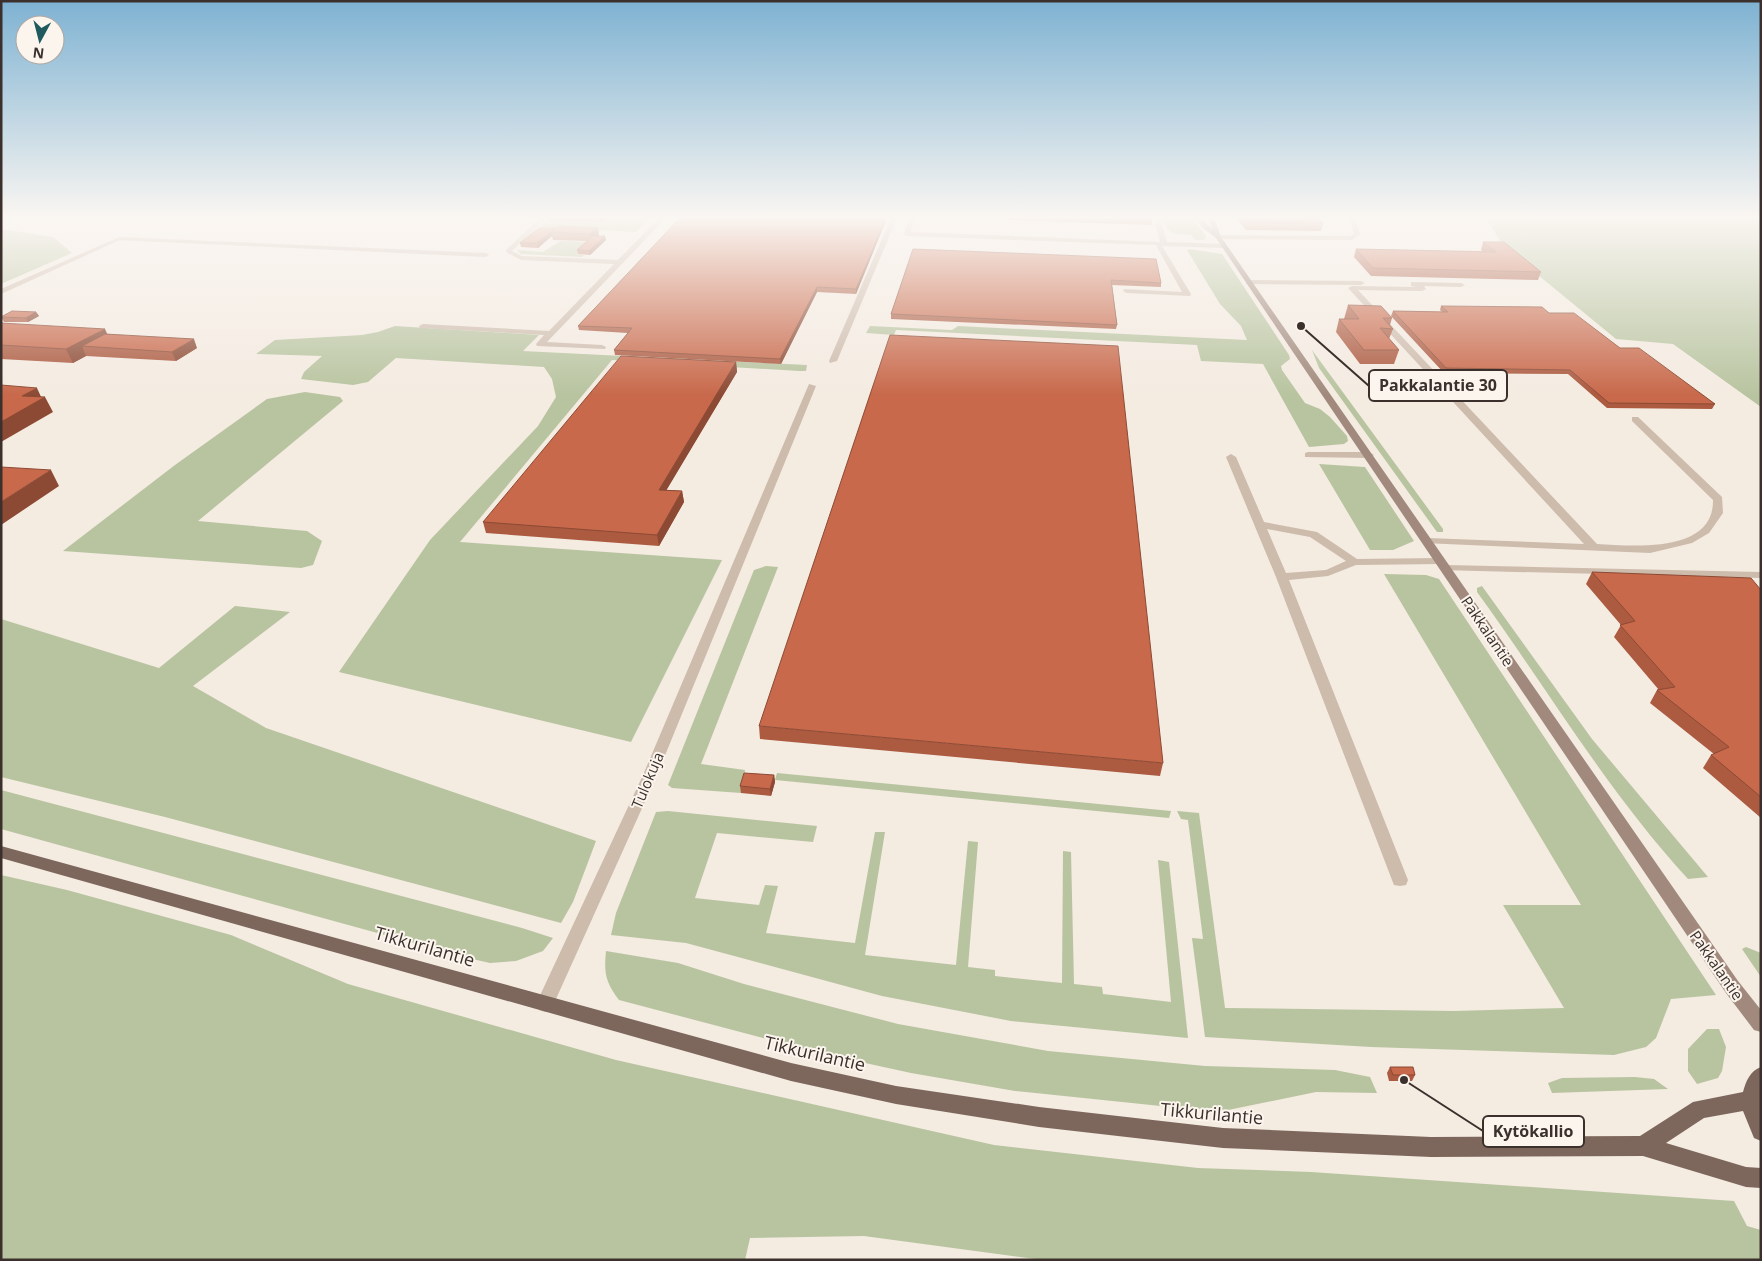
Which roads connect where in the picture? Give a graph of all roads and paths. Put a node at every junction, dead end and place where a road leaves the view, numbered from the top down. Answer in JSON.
{"nodes":[{"id":1,"x":35,"y":277,"type":"edge"},
{"id":2,"x":604,"y":277,"type":"edge"},
{"id":3,"x":869,"y":277,"type":"edge"},
{"id":4,"x":1179,"y":277,"type":"edge"},
{"id":5,"x":1245,"y":277,"type":"edge"},
{"id":6,"x":1249,"y":282,"type":"junction"},
{"id":7,"x":1418,"y":284,"type":"junction"},
{"id":8,"x":1461,"y":285,"type":"dead end"},
{"id":9,"x":1126,"y":291,"type":"dead end"},
{"id":10,"x":1,"y":292,"type":"edge"},
{"id":11,"x":422,"y":326,"type":"dead end"},
{"id":12,"x":548,"y":333,"type":"junction"},
{"id":13,"x":602,"y":347,"type":"dead end"},
{"id":14,"x":833,"y":361,"type":"dead end"},
{"id":15,"x":812,"y":386,"type":"dead end"},
{"id":16,"x":1635,"y":419,"type":"dead end"},
{"id":17,"x":1308,"y":455,"type":"dead end"},
{"id":18,"x":1369,"y":455,"type":"junction"},
{"id":19,"x":1231,"y":457,"type":"dead end"},
{"id":20,"x":1259,"y":524,"type":"junction"},
{"id":21,"x":1427,"y":541,"type":"junction"},
{"id":22,"x":1595,"y":549,"type":"junction"},
{"id":23,"x":1354,"y":562,"type":"junction"},
{"id":24,"x":1443,"y":564,"type":"junction"},
{"id":25,"x":1761,"y":575,"type":"edge"},
{"id":26,"x":1282,"y":577,"type":"junction"},
{"id":27,"x":1,"y":852,"type":"edge"},
{"id":28,"x":1400,"y":880,"type":"dead end"},
{"id":29,"x":545,"y":1004,"type":"junction"},
{"id":30,"x":1761,"y":1024,"type":"edge"},
{"id":31,"x":1761,"y":1076,"type":"edge"},
{"id":32,"x":1750,"y":1100,"type":"junction"},
{"id":33,"x":1761,"y":1131,"type":"edge"},
{"id":34,"x":1643,"y":1146,"type":"junction"},
{"id":35,"x":1761,"y":1178,"type":"edge"}],
"edges":[{"from":1,"to":10,"type":"street"},
{"from":2,"to":12,"type":"street"},
{"from":3,"to":14,"type":"street"},
{"from":4,"to":9,"type":"street"},
{"from":5,"to":6,"type":"main road","name":"Pakkalantie"},
{"from":6,"to":7,"type":"street"},
{"from":6,"to":18,"type":"main road","name":"Pakkalantie"},
{"from":7,"to":8,"type":"street"},
{"from":7,"to":22,"type":"street"},
{"from":11,"to":12,"type":"street"},
{"from":12,"to":13,"type":"street"},
{"from":15,"to":29,"type":"street","name":"Tulokuja"},
{"from":16,"to":22,"type":"street"},
{"from":17,"to":18,"type":"street"},
{"from":18,"to":21,"type":"main road","name":"Pakkalantie"},
{"from":19,"to":20,"type":"street"},
{"from":20,"to":23,"type":"street"},
{"from":20,"to":26,"type":"street"},
{"from":21,"to":22,"type":"street"},
{"from":21,"to":24,"type":"main road","name":"Pakkalantie"},
{"from":23,"to":24,"type":"street"},
{"from":23,"to":26,"type":"street"},
{"from":24,"to":25,"type":"street"},
{"from":24,"to":30,"type":"main road","name":"Pakkalantie"},
{"from":26,"to":28,"type":"street"},
{"from":27,"to":29,"type":"main road","name":"Tikkurilantie"},
{"from":29,"to":34,"type":"main road","name":"Tikkurilantie"},
{"from":31,"to":32,"type":"main road"},
{"from":32,"to":33,"type":"main road"},
{"from":32,"to":34,"type":"main road"},
{"from":34,"to":35,"type":"main road","name":"Tikkurilantie"}]}
